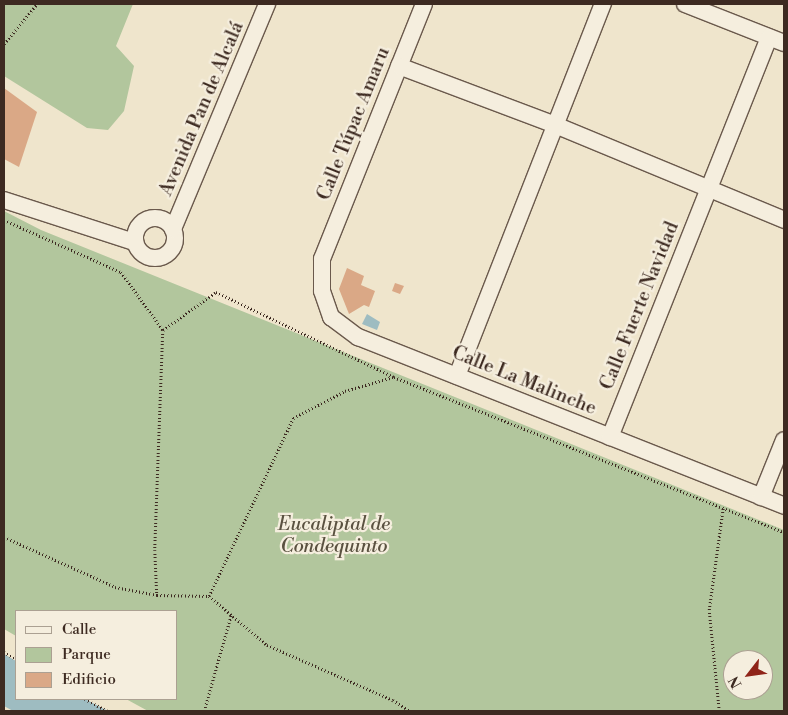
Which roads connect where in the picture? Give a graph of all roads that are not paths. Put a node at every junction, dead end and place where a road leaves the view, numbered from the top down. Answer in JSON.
{"nodes":[{"id":1,"x":267,"y":4,"type":"edge"},
{"id":2,"x":424,"y":4,"type":"edge"},
{"id":3,"x":603,"y":4,"type":"edge"},
{"id":4,"x":685,"y":4,"type":"edge"},
{"id":5,"x":777,"y":40,"type":"edge"},
{"id":6,"x":399,"y":66,"type":"junction"},
{"id":7,"x":555,"y":125,"type":"junction"},
{"id":8,"x":708,"y":189,"type":"junction"},
{"id":9,"x":4,"y":200,"type":"edge"},
{"id":10,"x":784,"y":220,"type":"edge"},
{"id":11,"x":173,"y":229,"type":"junction"},
{"id":12,"x":134,"y":242,"type":"junction"},
{"id":13,"x":322,"y":259,"type":"joint"},
{"id":14,"x":457,"y":376,"type":"junction"},
{"id":15,"x":610,"y":437,"type":"junction"},
{"id":16,"x":784,"y":440,"type":"edge"},
{"id":17,"x":762,"y":497,"type":"junction"},
{"id":18,"x":784,"y":506,"type":"edge"}],
"edges":[{"from":1,"to":11,"type":"street","name":"Avenida Pan de Alcalá"},
{"from":2,"to":6,"type":"street","name":"Calle Túpac Amaru"},
{"from":3,"to":7,"type":"street"},
{"from":4,"to":5,"type":"street"},
{"from":5,"to":8,"type":"street","name":"Calle Fuerte Navidad"},
{"from":6,"to":7,"type":"street"},
{"from":6,"to":13,"type":"street","name":"Calle Túpac Amaru"},
{"from":7,"to":8,"type":"street"},
{"from":7,"to":14,"type":"street"},
{"from":8,"to":10,"type":"street"},
{"from":8,"to":15,"type":"street","name":"Calle Fuerte Navidad"},
{"from":9,"to":12,"type":"street"},
{"from":11,"to":12,"type":"street"},
{"from":11,"to":12,"type":"street"},
{"from":13,"to":14,"type":"street","name":"Calle La Malinche"},
{"from":14,"to":15,"type":"street","name":"Calle La Malinche"},
{"from":15,"to":17,"type":"street","name":"Calle La Malinche"},
{"from":16,"to":17,"type":"street"},
{"from":17,"to":18,"type":"street","name":"Calle La Malinche"}]}
